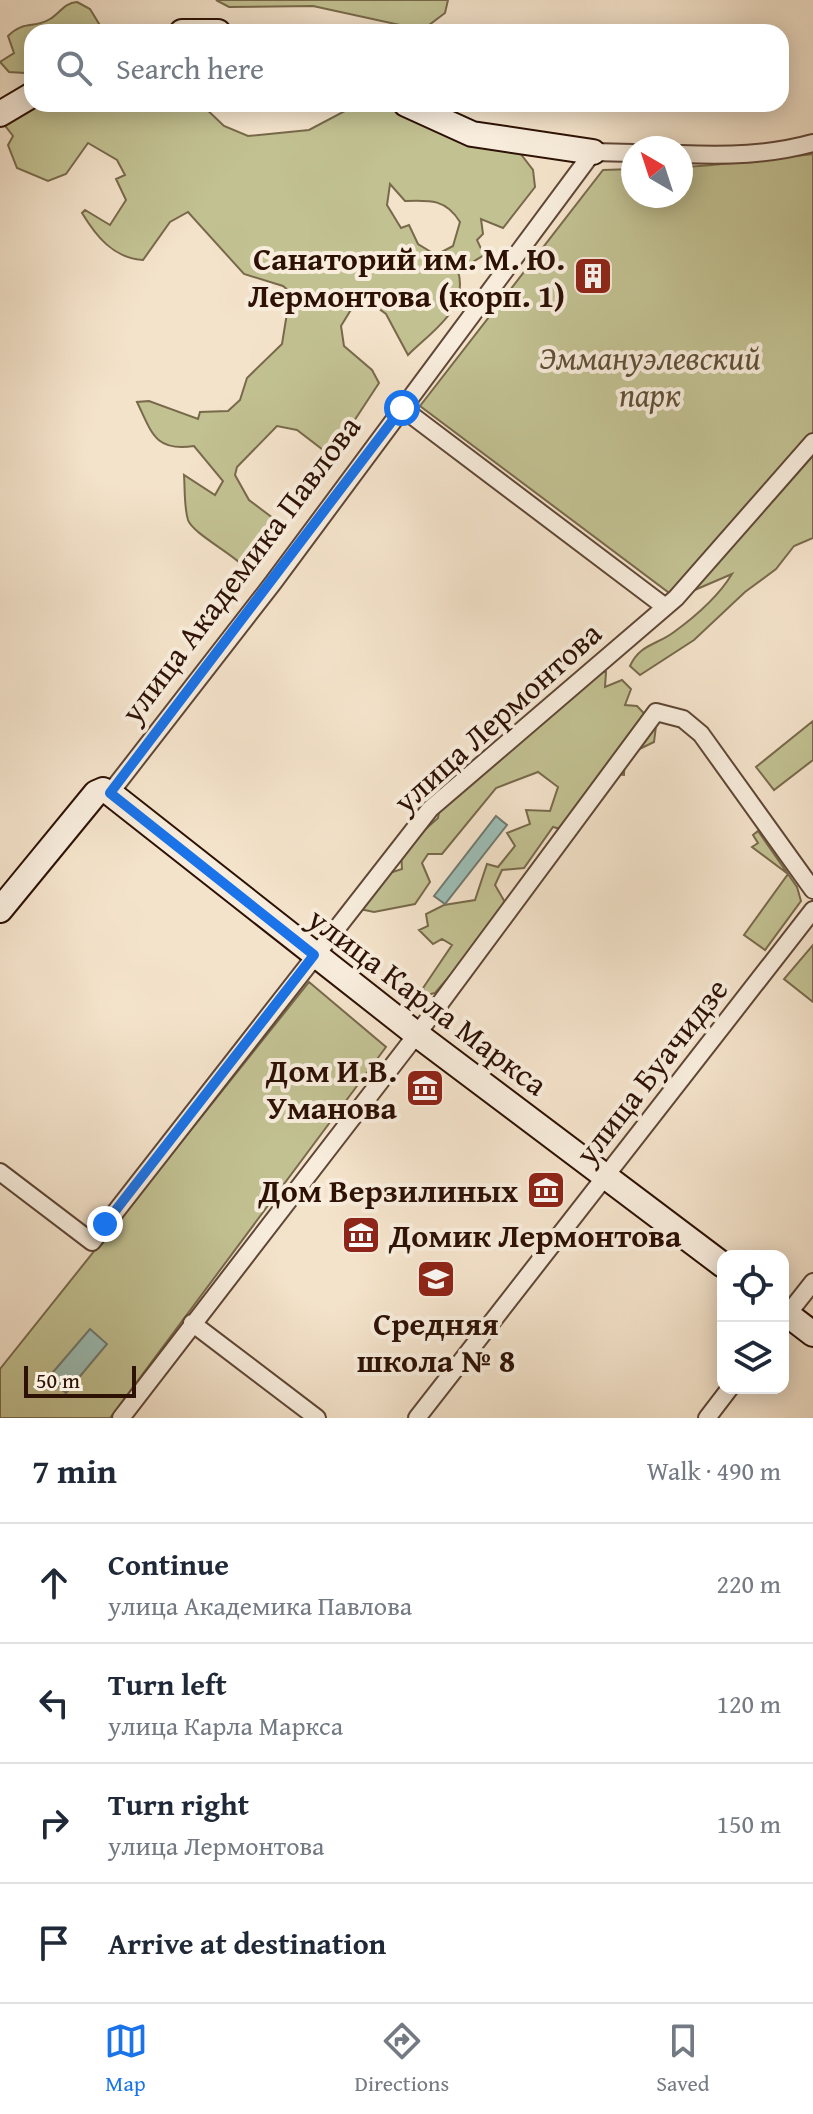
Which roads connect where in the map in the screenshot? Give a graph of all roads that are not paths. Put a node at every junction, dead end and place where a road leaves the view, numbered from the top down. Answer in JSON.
{"nodes":[{"id":1,"x":24,"y":100,"type":"edge"},
{"id":2,"x":424,"y":112,"type":"edge"},
{"id":3,"x":0,"y":114,"type":"edge"},
{"id":4,"x":813,"y":143,"type":"edge"},
{"id":5,"x":593,"y":152,"type":"junction"},
{"id":6,"x":621,"y":153,"type":"edge"},
{"id":7,"x":693,"y":155,"type":"edge"},
{"id":8,"x":402,"y":408,"type":"junction"},
{"id":9,"x":813,"y":442,"type":"edge"},
{"id":10,"x":664,"y":606,"type":"junction"},
{"id":11,"x":103,"y":793,"type":"junction"},
{"id":12,"x":813,"y":890,"type":"edge"},
{"id":13,"x":0,"y":910,"type":"edge"},
{"id":14,"x":813,"y":910,"type":"edge"},
{"id":15,"x":314,"y":955,"type":"junction"},
{"id":16,"x":415,"y":1033,"type":"junction"},
{"id":17,"x":0,"y":1172,"type":"edge"},
{"id":18,"x":605,"y":1175,"type":"junction"},
{"id":19,"x":717,"y":1260,"type":"edge"},
{"id":20,"x":813,"y":1282,"type":"edge"},
{"id":21,"x":789,"y":1310,"type":"edge"},
{"id":22,"x":789,"y":1318,"type":"edge"},
{"id":23,"x":192,"y":1323,"type":"junction"},
{"id":24,"x":813,"y":1334,"type":"edge"},
{"id":25,"x":725,"y":1394,"type":"edge"},
{"id":26,"x":121,"y":1418,"type":"edge"},
{"id":27,"x":317,"y":1418,"type":"edge"},
{"id":28,"x":417,"y":1418,"type":"edge"},
{"id":29,"x":707,"y":1418,"type":"edge"}],
"edges":[{"from":1,"to":3,"type":"street"},
{"from":2,"to":5,"type":"street"},
{"from":4,"to":7,"type":"street"},
{"from":5,"to":6,"type":"street"},
{"from":5,"to":8,"type":"street","name":"улица Академика Павлова"},
{"from":8,"to":10,"type":"street"},
{"from":8,"to":11,"type":"street","name":"улица Академика Павлова"},
{"from":9,"to":10,"type":"street","name":"улица Лермонтова"},
{"from":10,"to":15,"type":"street","name":"улица Лермонтова"},
{"from":11,"to":13,"type":"street","name":"улица Академика Павлова"},
{"from":11,"to":15,"type":"street","name":"улица Карла Маркса"},
{"from":12,"to":16,"type":"street"},
{"from":14,"to":18,"type":"street","name":"улица Буачидзе"},
{"from":15,"to":16,"type":"street","name":"улица Карла Маркса"},
{"from":15,"to":17,"type":"street","name":"улица Лермонтова"},
{"from":16,"to":18,"type":"street","name":"улица Карла Маркса"},
{"from":16,"to":23,"type":"street"},
{"from":18,"to":19,"type":"street","name":"улица Карла Маркса"},
{"from":18,"to":28,"type":"street","name":"улица Буачидзе"},
{"from":20,"to":21,"type":"street"},
{"from":22,"to":24,"type":"street"},
{"from":23,"to":26,"type":"street"},
{"from":23,"to":27,"type":"street"},
{"from":25,"to":29,"type":"street"}]}
